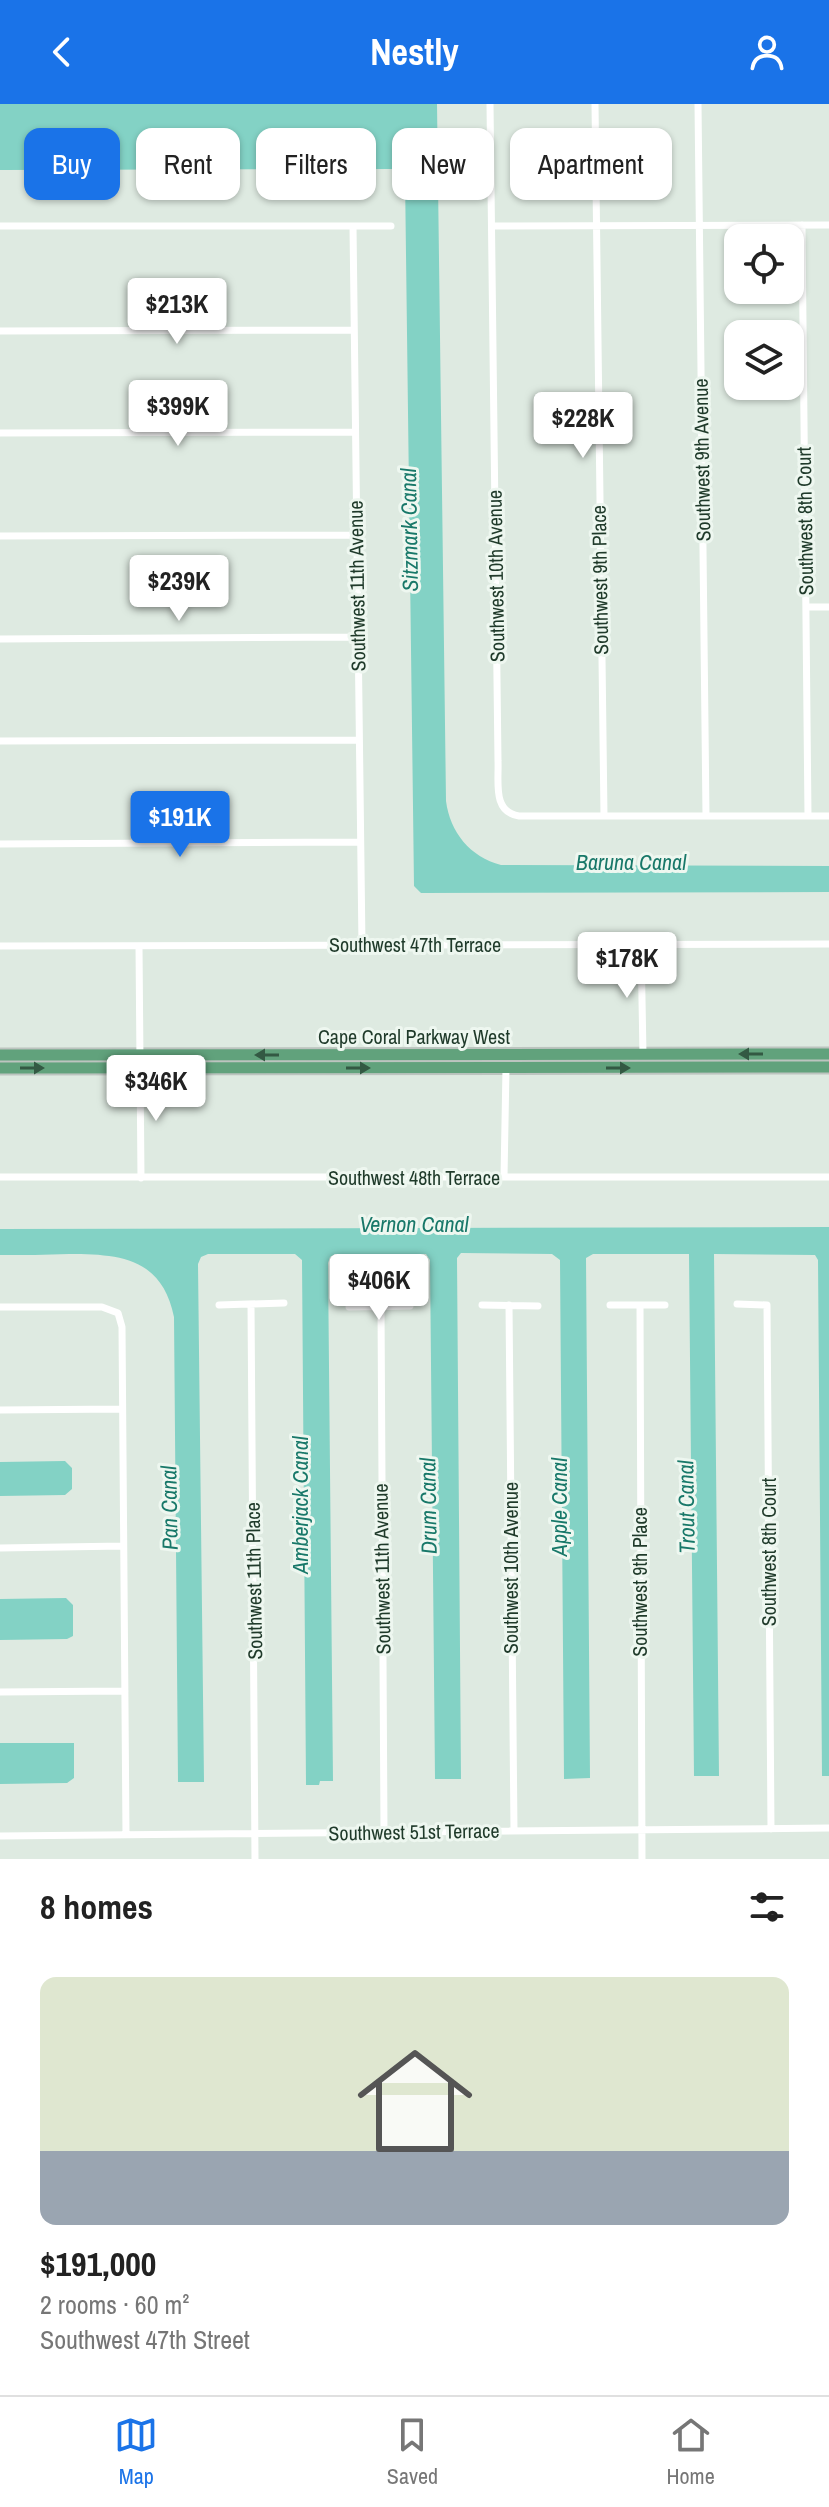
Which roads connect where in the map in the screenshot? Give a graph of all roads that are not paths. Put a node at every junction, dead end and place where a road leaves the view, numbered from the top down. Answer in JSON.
{"nodes":[{"id":1,"x":490,"y":104,"type":"edge"},
{"id":2,"x":595,"y":104,"type":"edge"},
{"id":3,"x":698,"y":104,"type":"edge"},
{"id":4,"x":596,"y":225,"type":"junction"},
{"id":5,"x":698,"y":225,"type":"junction"},
{"id":6,"x":724,"y":225,"type":"edge"},
{"id":7,"x":804,"y":225,"type":"edge"},
{"id":8,"x":829,"y":225,"type":"edge"},
{"id":9,"x":0,"y":226,"type":"edge"},
{"id":10,"x":353,"y":226,"type":"junction"},
{"id":11,"x":391,"y":226,"type":"dead end"},
{"id":12,"x":492,"y":226,"type":"junction"},
{"id":13,"x":803,"y":304,"type":"edge"},
{"id":14,"x":354,"y":330,"type":"junction"},
{"id":15,"x":0,"y":331,"type":"edge"},
{"id":16,"x":355,"y":432,"type":"junction"},
{"id":17,"x":0,"y":433,"type":"edge"},
{"id":18,"x":357,"y":535,"type":"junction"},
{"id":19,"x":0,"y":536,"type":"edge"},
{"id":20,"x":806,"y":607,"type":"junction"},
{"id":21,"x":829,"y":607,"type":"edge"},
{"id":22,"x":358,"y":637,"type":"junction"},
{"id":23,"x":0,"y":639,"type":"edge"},
{"id":24,"x":359,"y":740,"type":"junction"},
{"id":25,"x":0,"y":741,"type":"edge"},
{"id":26,"x":604,"y":816,"type":"junction"},
{"id":27,"x":706,"y":816,"type":"junction"},
{"id":28,"x":808,"y":816,"type":"junction"},
{"id":29,"x":829,"y":816,"type":"edge"},
{"id":30,"x":360,"y":842,"type":"junction"},
{"id":31,"x":0,"y":844,"type":"edge"},
{"id":32,"x":829,"y":944,"type":"edge"},
{"id":33,"x":641,"y":945,"type":"junction"},
{"id":34,"x":0,"y":946,"type":"edge"},
{"id":35,"x":139,"y":946,"type":"junction"},
{"id":36,"x":362,"y":946,"type":"junction"},
{"id":37,"x":494,"y":1054,"type":"junction"},
{"id":38,"x":604,"y":1054,"type":"junction"},
{"id":39,"x":643,"y":1054,"type":"junction"},
{"id":40,"x":829,"y":1054,"type":"edge"},
{"id":41,"x":0,"y":1055,"type":"edge"},
{"id":42,"x":140,"y":1055,"type":"junction"},
{"id":43,"x":829,"y":1067,"type":"edge"},
{"id":44,"x":0,"y":1068,"type":"edge"},
{"id":45,"x":140,"y":1068,"type":"junction"},
{"id":46,"x":402,"y":1068,"type":"junction"},
{"id":47,"x":506,"y":1068,"type":"junction"},
{"id":48,"x":0,"y":1177,"type":"edge"},
{"id":49,"x":504,"y":1177,"type":"junction"},
{"id":50,"x":829,"y":1177,"type":"edge"},
{"id":51,"x":141,"y":1178,"type":"junction"},
{"id":52,"x":284,"y":1303,"type":"dead end"},
{"id":53,"x":251,"y":1304,"type":"junction"},
{"id":54,"x":737,"y":1304,"type":"dead end"},
{"id":55,"x":219,"y":1305,"type":"dead end"},
{"id":56,"x":482,"y":1305,"type":"dead end"},
{"id":57,"x":509,"y":1305,"type":"junction"},
{"id":58,"x":610,"y":1305,"type":"dead end"},
{"id":59,"x":640,"y":1305,"type":"junction"},
{"id":60,"x":665,"y":1305,"type":"dead end"},
{"id":61,"x":410,"y":1306,"type":"dead end"},
{"id":62,"x":538,"y":1306,"type":"dead end"},
{"id":63,"x":0,"y":1307,"type":"edge"},
{"id":64,"x":349,"y":1307,"type":"dead end"},
{"id":65,"x":381,"y":1307,"type":"junction"},
{"id":66,"x":122,"y":1409,"type":"junction"},
{"id":67,"x":0,"y":1410,"type":"edge"},
{"id":68,"x":123,"y":1546,"type":"junction"},
{"id":69,"x":0,"y":1548,"type":"edge"},
{"id":70,"x":125,"y":1691,"type":"junction"},
{"id":71,"x":0,"y":1692,"type":"edge"},
{"id":72,"x":829,"y":1828,"type":"edge"},
{"id":73,"x":771,"y":1829,"type":"junction"},
{"id":74,"x":643,"y":1830,"type":"junction"},
{"id":75,"x":514,"y":1831,"type":"junction"},
{"id":76,"x":384,"y":1832,"type":"junction"},
{"id":77,"x":255,"y":1834,"type":"junction"},
{"id":78,"x":126,"y":1835,"type":"junction"},
{"id":79,"x":0,"y":1836,"type":"edge"},
{"id":80,"x":255,"y":1859,"type":"edge"},
{"id":81,"x":642,"y":1859,"type":"edge"}],
"edges":[{"from":1,"to":12,"type":"street","name":"Southwest 10th Avenue"},
{"from":2,"to":4,"type":"street","name":"Southwest 9th Place"},
{"from":3,"to":5,"type":"street","name":"Southwest 9th Avenue"},
{"from":4,"to":5,"type":"street"},
{"from":4,"to":12,"type":"street"},
{"from":4,"to":26,"type":"street","name":"Southwest 9th Place"},
{"from":5,"to":6,"type":"street"},
{"from":5,"to":27,"type":"street","name":"Southwest 9th Avenue"},
{"from":7,"to":8,"type":"street"},
{"from":9,"to":10,"type":"street"},
{"from":10,"to":11,"type":"street"},
{"from":10,"to":14,"type":"street","name":"Southwest 11th Avenue"},
{"from":12,"to":26,"type":"street","name":"Southwest 10th Avenue"},
{"from":13,"to":20,"type":"street","name":"Southwest 8th Court"},
{"from":14,"to":15,"type":"street"},
{"from":14,"to":16,"type":"street","name":"Southwest 11th Avenue"},
{"from":16,"to":17,"type":"street"},
{"from":16,"to":18,"type":"street","name":"Southwest 11th Avenue"},
{"from":18,"to":19,"type":"street"},
{"from":18,"to":22,"type":"street","name":"Southwest 11th Avenue"},
{"from":20,"to":21,"type":"street"},
{"from":20,"to":28,"type":"street","name":"Southwest 8th Court"},
{"from":22,"to":23,"type":"street"},
{"from":22,"to":24,"type":"street","name":"Southwest 11th Avenue"},
{"from":24,"to":25,"type":"street"},
{"from":24,"to":30,"type":"street","name":"Southwest 11th Avenue"},
{"from":26,"to":27,"type":"street"},
{"from":27,"to":28,"type":"street"},
{"from":28,"to":29,"type":"street"},
{"from":30,"to":31,"type":"street"},
{"from":30,"to":36,"type":"street","name":"Southwest 11th Avenue"},
{"from":32,"to":33,"type":"street","name":"Southwest 47th Terrace"},
{"from":33,"to":36,"type":"street","name":"Southwest 47th Terrace"},
{"from":33,"to":39,"type":"street"},
{"from":34,"to":35,"type":"street","name":"Southwest 47th Terrace"},
{"from":35,"to":36,"type":"street","name":"Southwest 47th Terrace"},
{"from":35,"to":42,"type":"street"},
{"from":37,"to":38,"type":"main road","name":"Cape Coral Parkway West"},
{"from":37,"to":42,"type":"main road","name":"Cape Coral Parkway West","one_way":true},
{"from":37,"to":46,"type":"main road"},
{"from":38,"to":39,"type":"main road","name":"Cape Coral Parkway West"},
{"from":38,"to":47,"type":"main road"},
{"from":40,"to":39,"type":"main road","name":"Cape Coral Parkway West","one_way":true},
{"from":41,"to":42,"type":"main road","name":"Cape Coral Parkway West"},
{"from":42,"to":45,"type":"street"},
{"from":47,"to":43,"type":"main road","name":"Cape Coral Parkway West","one_way":true},
{"from":44,"to":45,"type":"main road","name":"Cape Coral Parkway West","one_way":true},
{"from":45,"to":46,"type":"main road","name":"Cape Coral Parkway West","one_way":true},
{"from":45,"to":51,"type":"street"},
{"from":46,"to":47,"type":"main road","name":"Cape Coral Parkway West"},
{"from":47,"to":49,"type":"street"},
{"from":48,"to":51,"type":"street","name":"Southwest 48th Terrace"},
{"from":49,"to":50,"type":"street","name":"Southwest 48th Terrace"},
{"from":49,"to":51,"type":"street","name":"Southwest 48th Terrace"},
{"from":52,"to":53,"type":"street"},
{"from":53,"to":55,"type":"street"},
{"from":53,"to":77,"type":"street","name":"Southwest 11th Place"},
{"from":54,"to":73,"type":"street","name":"Southwest 8th Court"},
{"from":56,"to":57,"type":"street"},
{"from":57,"to":62,"type":"street"},
{"from":57,"to":75,"type":"street","name":"Southwest 10th Avenue"},
{"from":58,"to":59,"type":"street"},
{"from":59,"to":60,"type":"street"},
{"from":59,"to":74,"type":"street","name":"Southwest 9th Place"},
{"from":61,"to":65,"type":"street"},
{"from":63,"to":66,"type":"street"},
{"from":64,"to":65,"type":"street"},
{"from":65,"to":76,"type":"street","name":"Southwest 11th Avenue"},
{"from":66,"to":67,"type":"street"},
{"from":66,"to":68,"type":"street"},
{"from":68,"to":69,"type":"street"},
{"from":68,"to":70,"type":"street"},
{"from":70,"to":71,"type":"street"},
{"from":70,"to":78,"type":"street"},
{"from":72,"to":73,"type":"street","name":"Southwest 51st Terrace"},
{"from":73,"to":74,"type":"street","name":"Southwest 51st Terrace"},
{"from":74,"to":75,"type":"street","name":"Southwest 51st Terrace"},
{"from":74,"to":81,"type":"street","name":"Southwest 9th Place"},
{"from":75,"to":76,"type":"street","name":"Southwest 51st Terrace"},
{"from":76,"to":77,"type":"street","name":"Southwest 51st Terrace"},
{"from":77,"to":78,"type":"street","name":"Southwest 51st Terrace"},
{"from":77,"to":80,"type":"street","name":"Southwest 11th Place"},
{"from":78,"to":79,"type":"street","name":"Southwest 51st Terrace"}]}
